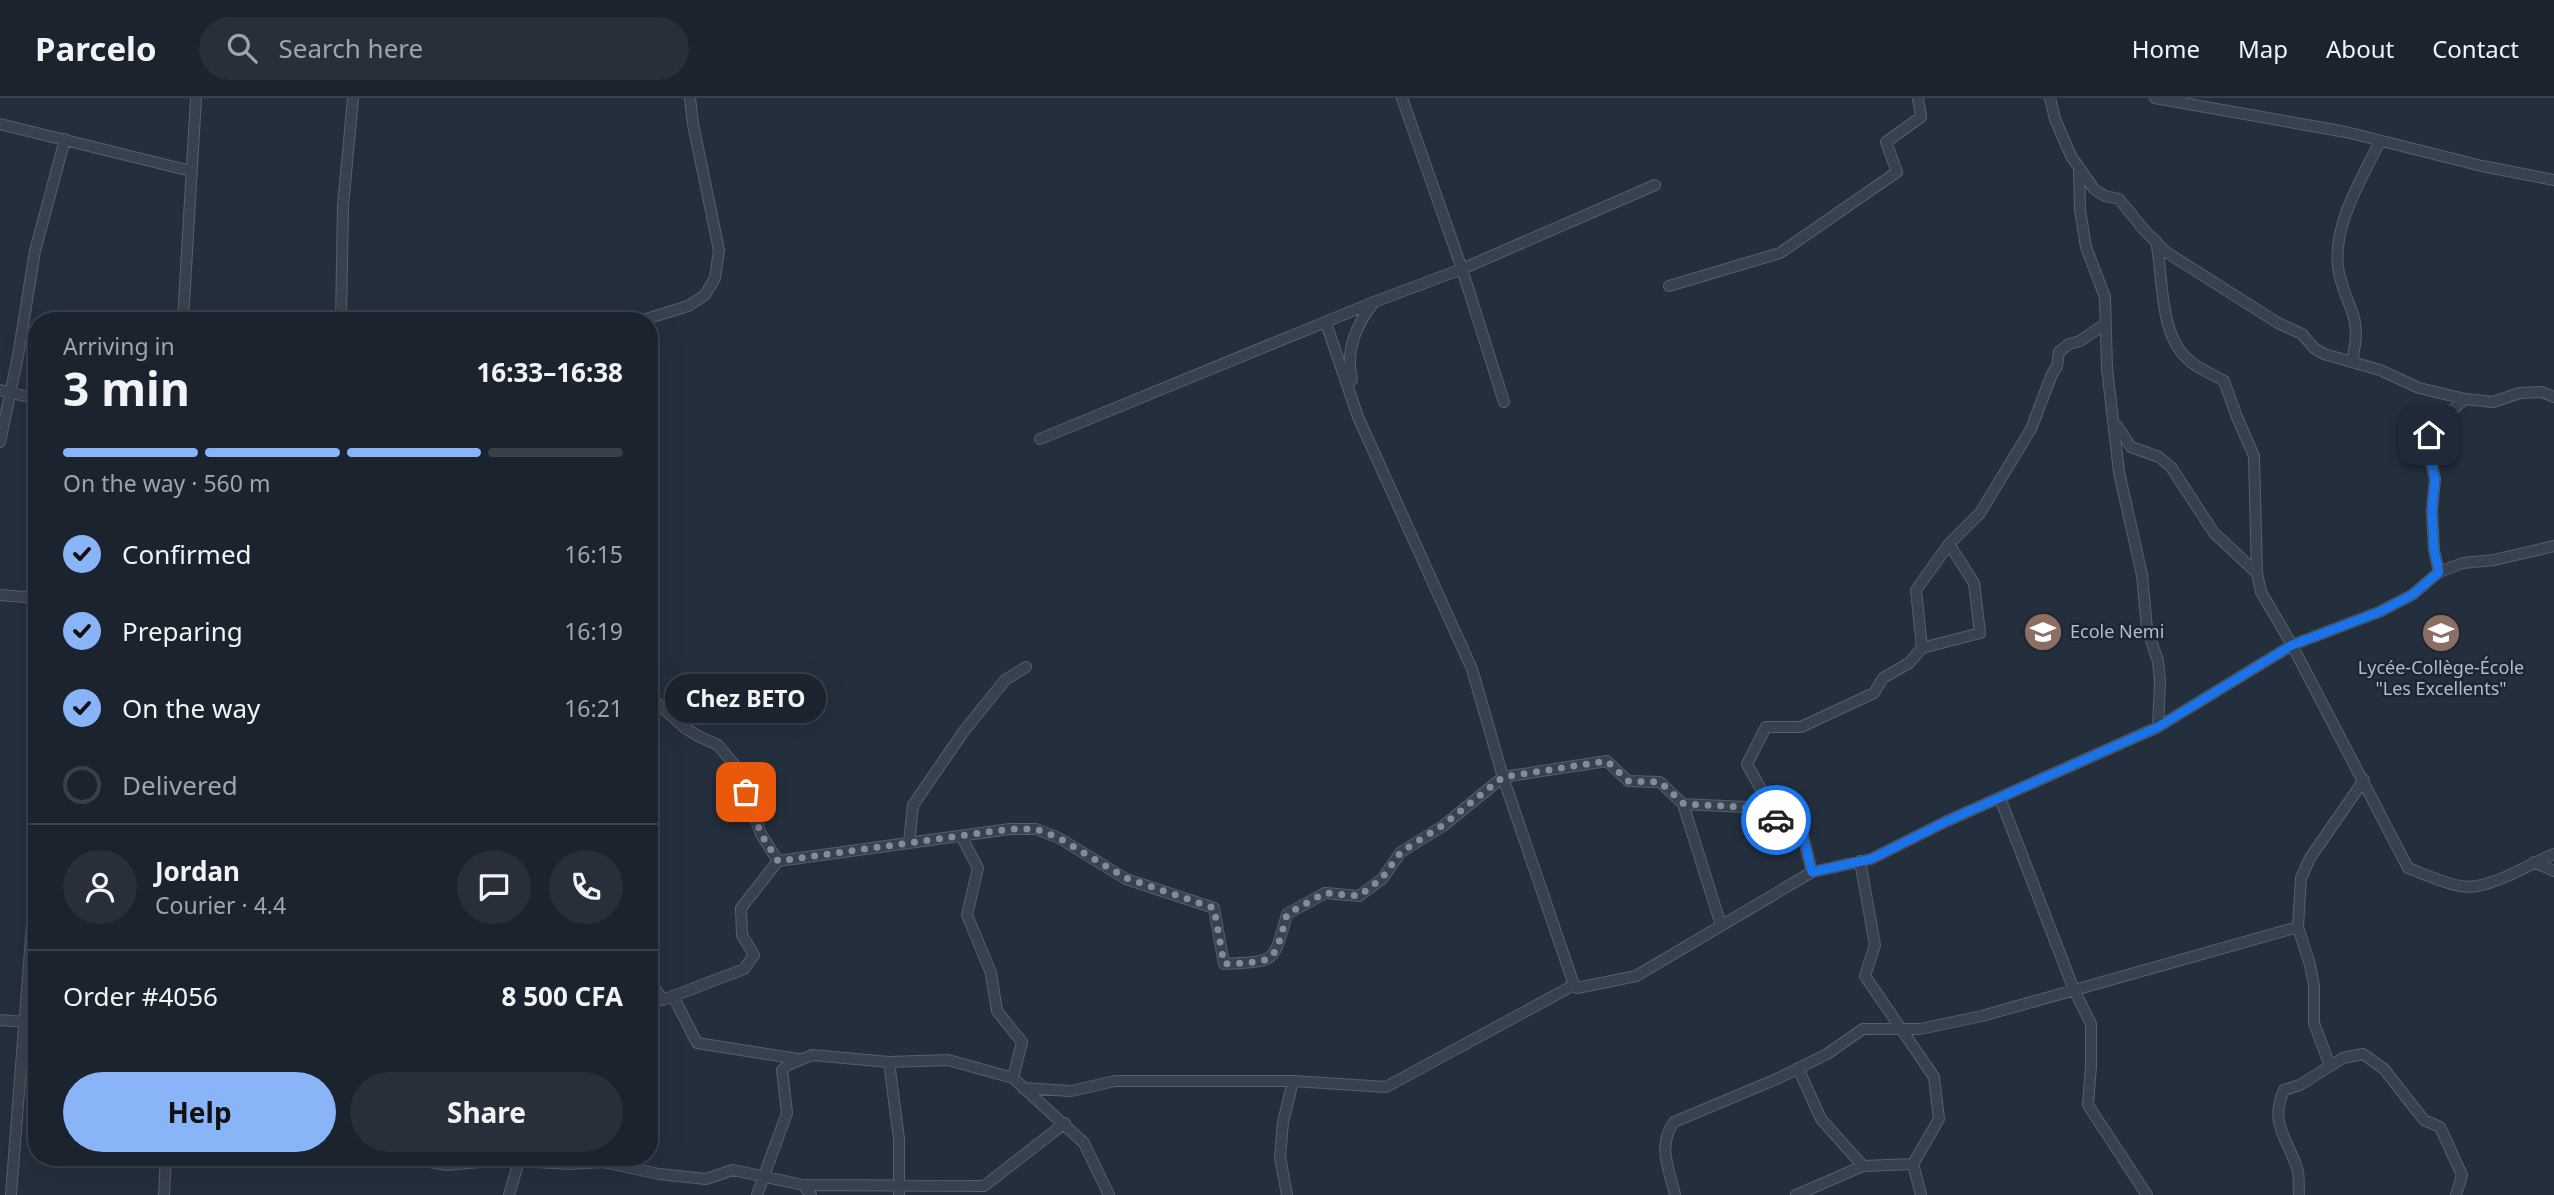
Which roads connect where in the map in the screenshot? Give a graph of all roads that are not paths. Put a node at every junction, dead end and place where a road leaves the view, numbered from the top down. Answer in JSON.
{"nodes":[{"id":1,"x":196,"y":98,"type":"edge"},
{"id":2,"x":353,"y":98,"type":"edge"},
{"id":3,"x":690,"y":98,"type":"edge"},
{"id":4,"x":1402,"y":98,"type":"edge"},
{"id":5,"x":1918,"y":98,"type":"edge"},
{"id":6,"x":2050,"y":98,"type":"edge"},
{"id":7,"x":2155,"y":98,"type":"edge"},
{"id":8,"x":0,"y":124,"type":"edge"},
{"id":9,"x":65,"y":139,"type":"junction"},
{"id":10,"x":2380,"y":141,"type":"junction"},
{"id":11,"x":2079,"y":170,"type":"junction"},
{"id":12,"x":191,"y":171,"type":"junction"},
{"id":13,"x":2554,"y":177,"type":"edge"},
{"id":14,"x":1655,"y":185,"type":"dead end"},
{"id":15,"x":2156,"y":241,"type":"junction"},
{"id":16,"x":1462,"y":269,"type":"junction"},
{"id":17,"x":1670,"y":286,"type":"dead end"},
{"id":18,"x":1374,"y":302,"type":"junction"},
{"id":19,"x":183,"y":312,"type":"edge"},
{"id":20,"x":341,"y":312,"type":"edge"},
{"id":21,"x":658,"y":315,"type":"edge"},
{"id":22,"x":1326,"y":323,"type":"junction"},
{"id":23,"x":2105,"y":324,"type":"junction"},
{"id":24,"x":2352,"y":361,"type":"junction"},
{"id":25,"x":5,"y":391,"type":"edge"},
{"id":26,"x":28,"y":397,"type":"edge"},
{"id":27,"x":2554,"y":397,"type":"edge"},
{"id":28,"x":2465,"y":399,"type":"junction"},
{"id":29,"x":1504,"y":402,"type":"dead end"},
{"id":30,"x":1358,"y":417,"type":"junction"},
{"id":31,"x":2114,"y":420,"type":"junction"},
{"id":32,"x":1040,"y":439,"type":"dead end"},
{"id":33,"x":0,"y":442,"type":"edge"},
{"id":34,"x":1949,"y":544,"type":"junction"},
{"id":35,"x":2554,"y":546,"type":"edge"},
{"id":36,"x":2439,"y":572,"type":"junction"},
{"id":37,"x":2257,"y":573,"type":"junction"},
{"id":38,"x":0,"y":595,"type":"edge"},
{"id":39,"x":28,"y":597,"type":"edge"},
{"id":40,"x":2292,"y":645,"type":"junction"},
{"id":41,"x":1922,"y":648,"type":"junction"},
{"id":42,"x":1026,"y":667,"type":"dead end"},
{"id":43,"x":658,"y":704,"type":"edge"},
{"id":44,"x":2158,"y":727,"type":"junction"},
{"id":45,"x":1503,"y":777,"type":"junction"},
{"id":46,"x":2364,"y":780,"type":"junction"},
{"id":47,"x":2000,"y":798,"type":"junction"},
{"id":48,"x":1684,"y":804,"type":"junction"},
{"id":49,"x":1773,"y":819,"type":"junction"},
{"id":50,"x":961,"y":836,"type":"junction"},
{"id":51,"x":909,"y":843,"type":"junction"},
{"id":52,"x":2554,"y":854,"type":"edge"},
{"id":53,"x":778,"y":861,"type":"junction"},
{"id":54,"x":1860,"y":861,"type":"junction"},
{"id":55,"x":2534,"y":862,"type":"junction"},
{"id":56,"x":2554,"y":871,"type":"edge"},
{"id":57,"x":1812,"y":872,"type":"junction"},
{"id":58,"x":1721,"y":925,"type":"junction"},
{"id":59,"x":2298,"y":926,"type":"junction"},
{"id":60,"x":28,"y":964,"type":"edge"},
{"id":61,"x":1574,"y":985,"type":"junction"},
{"id":62,"x":2074,"y":990,"type":"junction"},
{"id":63,"x":658,"y":993,"type":"edge"},
{"id":64,"x":673,"y":996,"type":"junction"},
{"id":65,"x":0,"y":1020,"type":"edge"},
{"id":66,"x":23,"y":1021,"type":"junction"},
{"id":67,"x":28,"y":1022,"type":"edge"},
{"id":68,"x":1900,"y":1029,"type":"junction"},
{"id":69,"x":802,"y":1059,"type":"junction"},
{"id":70,"x":889,"y":1062,"type":"junction"},
{"id":71,"x":2330,"y":1066,"type":"junction"},
{"id":72,"x":1798,"y":1068,"type":"junction"},
{"id":73,"x":1013,"y":1078,"type":"junction"},
{"id":74,"x":1293,"y":1081,"type":"junction"},
{"id":75,"x":1023,"y":1088,"type":"junction"},
{"id":76,"x":1065,"y":1123,"type":"junction"},
{"id":77,"x":1913,"y":1164,"type":"junction"},
{"id":78,"x":166,"y":1166,"type":"edge"},
{"id":79,"x":518,"y":1166,"type":"edge"},
{"id":80,"x":622,"y":1166,"type":"edge"},
{"id":81,"x":1863,"y":1167,"type":"junction"},
{"id":82,"x":763,"y":1177,"type":"junction"},
{"id":83,"x":803,"y":1185,"type":"junction"},
{"id":84,"x":899,"y":1191,"type":"edge"},
{"id":85,"x":11,"y":1195,"type":"edge"},
{"id":86,"x":164,"y":1195,"type":"edge"},
{"id":87,"x":509,"y":1195,"type":"edge"},
{"id":88,"x":757,"y":1195,"type":"edge"},
{"id":89,"x":811,"y":1195,"type":"edge"},
{"id":90,"x":1109,"y":1195,"type":"edge"},
{"id":91,"x":1287,"y":1195,"type":"edge"},
{"id":92,"x":1675,"y":1195,"type":"edge"},
{"id":93,"x":1796,"y":1195,"type":"edge"},
{"id":94,"x":1921,"y":1195,"type":"edge"},
{"id":95,"x":2147,"y":1195,"type":"edge"},
{"id":96,"x":2298,"y":1195,"type":"edge"},
{"id":97,"x":2456,"y":1195,"type":"edge"}],
"edges":[{"from":1,"to":12,"type":"street"},
{"from":2,"to":20,"type":"street"},
{"from":3,"to":21,"type":"street"},
{"from":4,"to":16,"type":"street"},
{"from":5,"to":17,"type":"street"},
{"from":6,"to":11,"type":"street"},
{"from":7,"to":10,"type":"street"},
{"from":8,"to":9,"type":"street"},
{"from":9,"to":12,"type":"street"},
{"from":9,"to":25,"type":"street"},
{"from":10,"to":13,"type":"street"},
{"from":10,"to":24,"type":"street"},
{"from":11,"to":15,"type":"street"},
{"from":11,"to":23,"type":"street"},
{"from":12,"to":19,"type":"street"},
{"from":14,"to":16,"type":"street"},
{"from":15,"to":24,"type":"street"},
{"from":15,"to":37,"type":"street"},
{"from":16,"to":18,"type":"street"},
{"from":16,"to":29,"type":"street"},
{"from":18,"to":22,"type":"street"},
{"from":18,"to":30,"type":"street"},
{"from":22,"to":30,"type":"street"},
{"from":22,"to":32,"type":"street"},
{"from":23,"to":31,"type":"street"},
{"from":23,"to":34,"type":"street"},
{"from":24,"to":28,"type":"street"},
{"from":25,"to":26,"type":"street"},
{"from":25,"to":33,"type":"street"},
{"from":27,"to":28,"type":"street"},
{"from":28,"to":36,"type":"street"},
{"from":30,"to":45,"type":"street"},
{"from":31,"to":37,"type":"street"},
{"from":31,"to":44,"type":"street"},
{"from":34,"to":41,"type":"street"},
{"from":34,"to":41,"type":"street"},
{"from":35,"to":36,"type":"street"},
{"from":36,"to":40,"type":"street"},
{"from":37,"to":40,"type":"street"},
{"from":38,"to":39,"type":"street"},
{"from":40,"to":44,"type":"street"},
{"from":40,"to":46,"type":"street"},
{"from":41,"to":49,"type":"street"},
{"from":42,"to":51,"type":"street"},
{"from":43,"to":53,"type":"street"},
{"from":44,"to":47,"type":"street"},
{"from":45,"to":48,"type":"street"},
{"from":45,"to":50,"type":"street"},
{"from":45,"to":61,"type":"street"},
{"from":46,"to":55,"type":"street"},
{"from":46,"to":59,"type":"street"},
{"from":47,"to":54,"type":"street"},
{"from":47,"to":62,"type":"street"},
{"from":48,"to":49,"type":"street"},
{"from":48,"to":58,"type":"street"},
{"from":49,"to":57,"type":"street"},
{"from":50,"to":51,"type":"street"},
{"from":50,"to":73,"type":"street"},
{"from":51,"to":53,"type":"street"},
{"from":52,"to":55,"type":"street"},
{"from":53,"to":64,"type":"street"},
{"from":54,"to":57,"type":"street"},
{"from":54,"to":68,"type":"street"},
{"from":55,"to":56,"type":"street"},
{"from":57,"to":58,"type":"street"},
{"from":58,"to":61,"type":"street"},
{"from":59,"to":62,"type":"street"},
{"from":59,"to":71,"type":"street"},
{"from":60,"to":66,"type":"street"},
{"from":61,"to":74,"type":"street"},
{"from":62,"to":68,"type":"street"},
{"from":62,"to":95,"type":"street"},
{"from":63,"to":64,"type":"street"},
{"from":64,"to":69,"type":"street"},
{"from":65,"to":66,"type":"street"},
{"from":66,"to":67,"type":"street"},
{"from":66,"to":85,"type":"street"},
{"from":68,"to":72,"type":"street"},
{"from":68,"to":77,"type":"street"},
{"from":69,"to":70,"type":"street"},
{"from":69,"to":82,"type":"street"},
{"from":70,"to":73,"type":"street"},
{"from":70,"to":84,"type":"street"},
{"from":71,"to":96,"type":"street"},
{"from":71,"to":97,"type":"street"},
{"from":72,"to":81,"type":"street"},
{"from":72,"to":92,"type":"street"},
{"from":73,"to":75,"type":"street"},
{"from":74,"to":75,"type":"street"},
{"from":74,"to":91,"type":"street"},
{"from":75,"to":76,"type":"street"},
{"from":76,"to":84,"type":"street"},
{"from":76,"to":90,"type":"street"},
{"from":77,"to":81,"type":"street"},
{"from":77,"to":94,"type":"street"},
{"from":78,"to":86,"type":"street"},
{"from":79,"to":87,"type":"street"},
{"from":80,"to":82,"type":"street"},
{"from":81,"to":93,"type":"street"},
{"from":82,"to":83,"type":"street"},
{"from":82,"to":88,"type":"street"},
{"from":83,"to":84,"type":"street"},
{"from":83,"to":89,"type":"street"}]}
